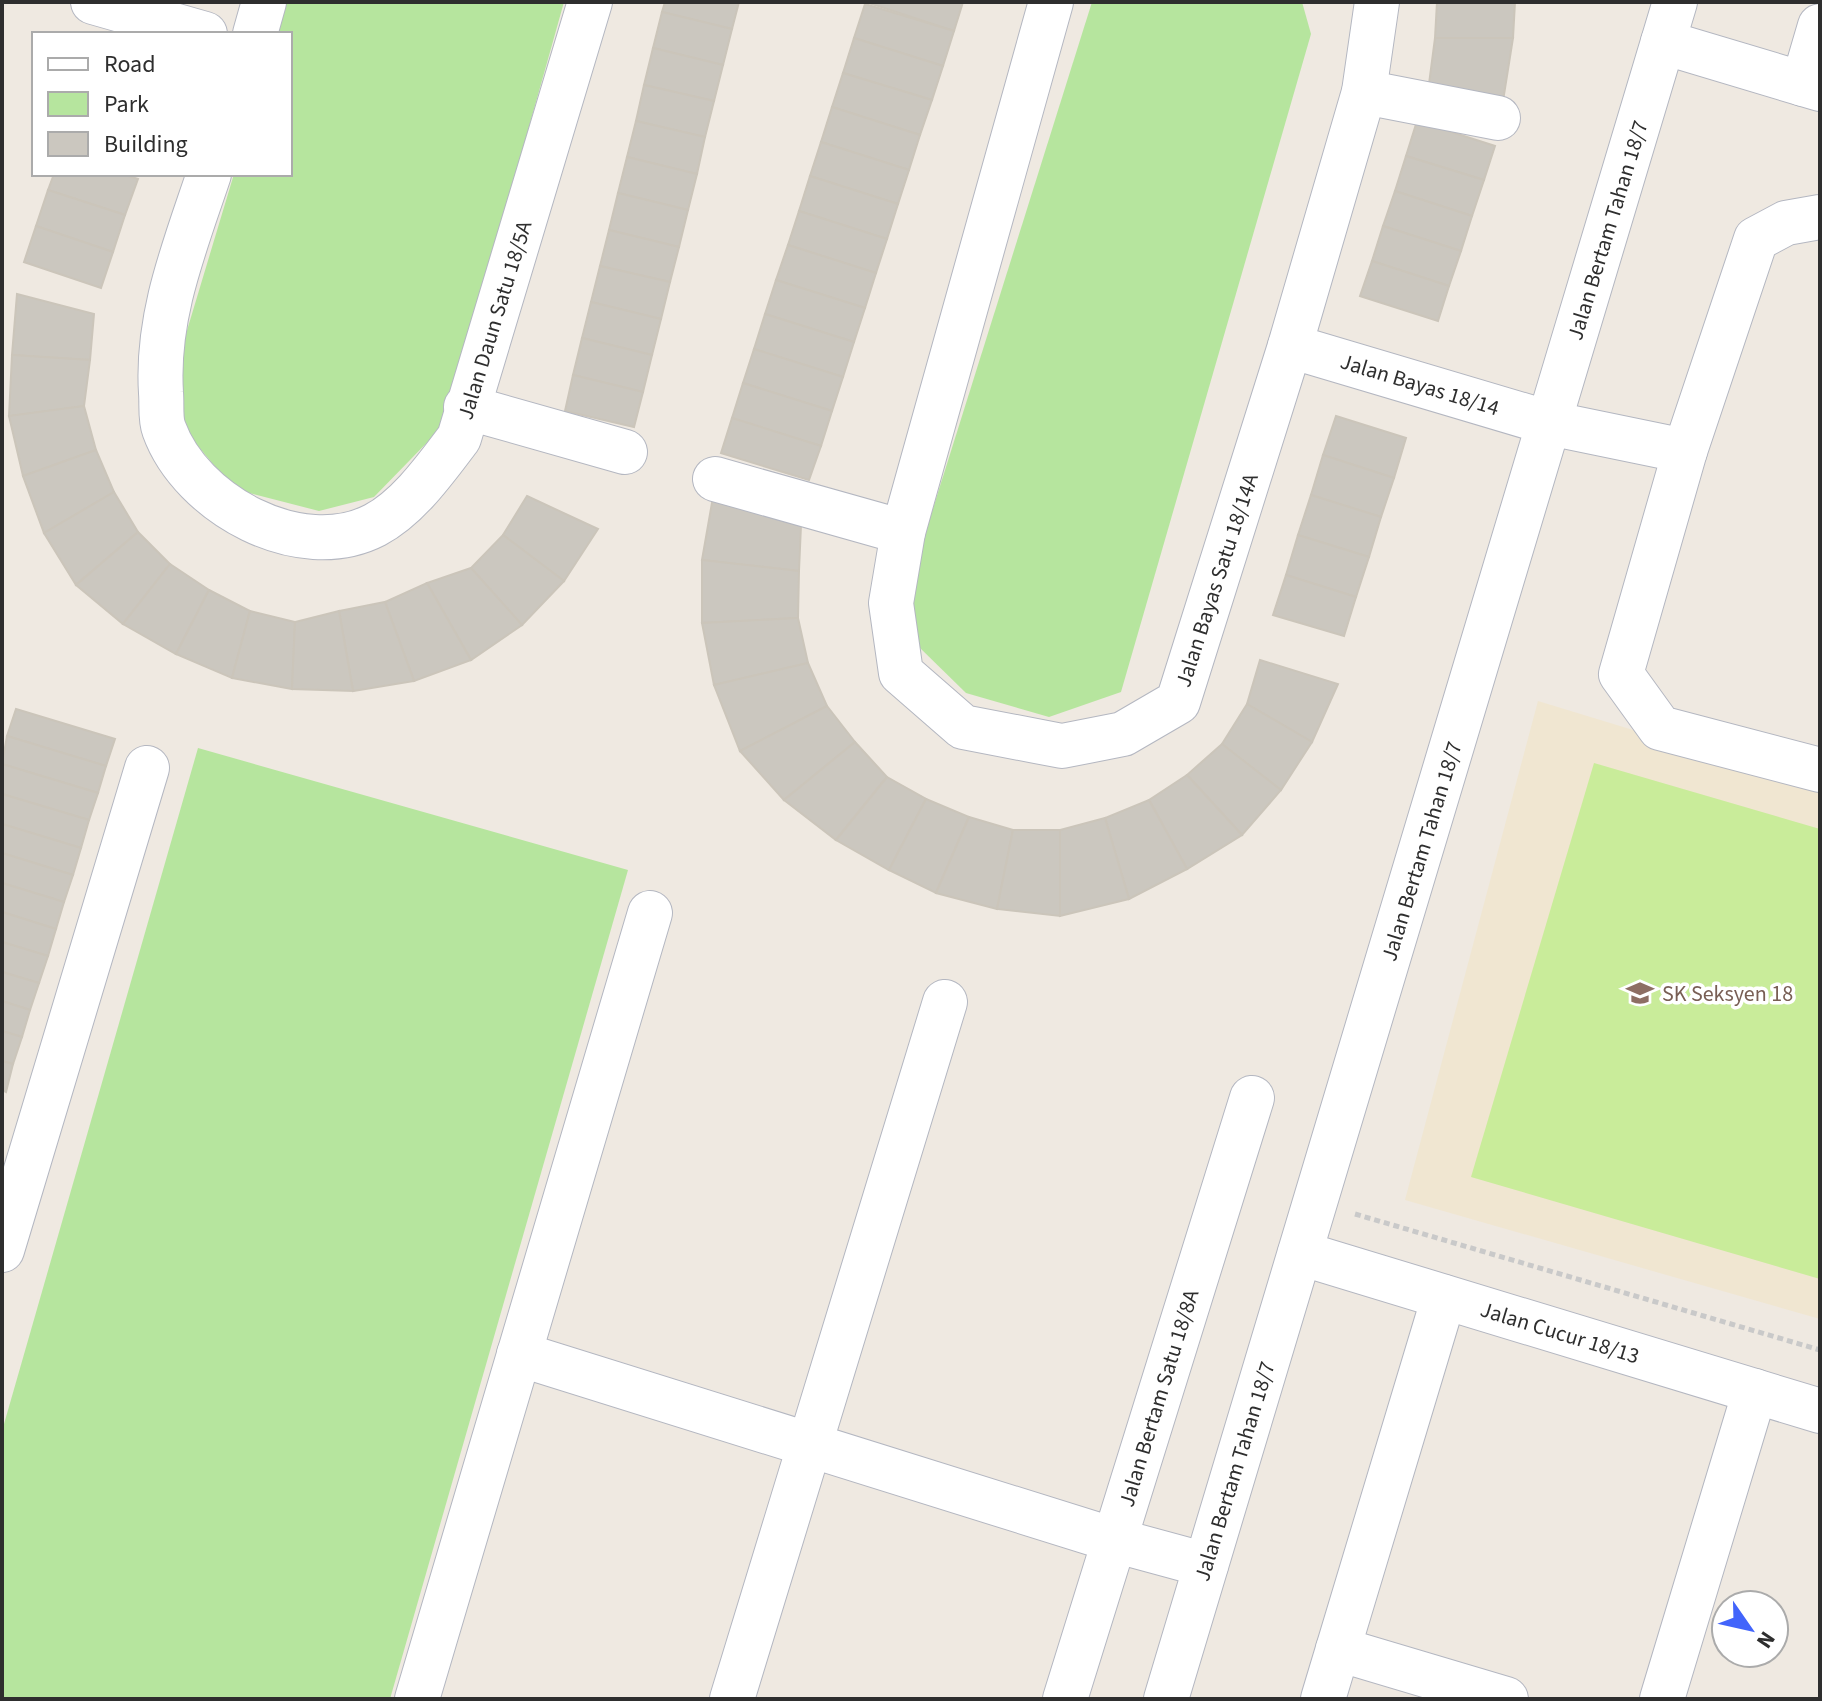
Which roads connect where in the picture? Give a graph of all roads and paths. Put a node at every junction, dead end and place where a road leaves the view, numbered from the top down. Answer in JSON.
{"nodes":[{"id":1,"x":93,"y":2,"type":"edge"},
{"id":2,"x":264,"y":2,"type":"edge"},
{"id":3,"x":590,"y":2,"type":"edge"},
{"id":4,"x":1051,"y":2,"type":"edge"},
{"id":5,"x":1377,"y":2,"type":"edge"},
{"id":6,"x":1669,"y":22,"type":"edge"},
{"id":7,"x":1820,"y":26,"type":"edge"},
{"id":8,"x":198,"y":32,"type":"edge"},
{"id":9,"x":256,"y":32,"type":"edge"},
{"id":10,"x":1811,"y":86,"type":"edge"},
{"id":11,"x":1364,"y":92,"type":"junction"},
{"id":12,"x":1498,"y":118,"type":"dead end"},
{"id":13,"x":208,"y":176,"type":"edge"},
{"id":14,"x":1820,"y":217,"type":"edge"},
{"id":15,"x":1290,"y":346,"type":"junction"},
{"id":16,"x":466,"y":407,"type":"junction"},
{"id":17,"x":1549,"y":423,"type":"junction"},
{"id":18,"x":1685,"y":451,"type":"junction"},
{"id":19,"x":625,"y":452,"type":"dead end"},
{"id":20,"x":715,"y":479,"type":"dead end"},
{"id":21,"x":903,"y":532,"type":"junction"},
{"id":22,"x":147,"y":768,"type":"dead end"},
{"id":23,"x":1820,"y":770,"type":"edge"},
{"id":24,"x":650,"y":913,"type":"dead end"},
{"id":25,"x":945,"y":1002,"type":"dead end"},
{"id":26,"x":1252,"y":1098,"type":"dead end"},
{"id":27,"x":1315,"y":1202,"type":"junction"},
{"id":28,"x":8,"y":1206,"type":"edge"},
{"id":29,"x":2,"y":1250,"type":"edge"},
{"id":30,"x":1300,"y":1253,"type":"junction"},
{"id":31,"x":1444,"y":1297,"type":"junction"},
{"id":32,"x":1820,"y":1350,"type":"edge"},
{"id":33,"x":519,"y":1354,"type":"junction"},
{"id":34,"x":1755,"y":1391,"type":"junction"},
{"id":35,"x":1820,"y":1411,"type":"edge"},
{"id":36,"x":809,"y":1445,"type":"junction"},
{"id":37,"x":1114,"y":1540,"type":"junction"},
{"id":38,"x":1206,"y":1565,"type":"junction"},
{"id":39,"x":1338,"y":1649,"type":"junction"},
{"id":40,"x":417,"y":1699,"type":"edge"},
{"id":41,"x":732,"y":1699,"type":"edge"},
{"id":42,"x":1065,"y":1699,"type":"edge"},
{"id":43,"x":1166,"y":1699,"type":"edge"},
{"id":44,"x":1323,"y":1699,"type":"edge"},
{"id":45,"x":1506,"y":1699,"type":"edge"},
{"id":46,"x":1662,"y":1699,"type":"edge"}],
"edges":[{"from":1,"to":8,"type":"street"},
{"from":2,"to":9,"type":"street"},
{"from":3,"to":16,"type":"street","name":"Jalan Daun Satu 18/5A"},
{"from":4,"to":21,"type":"street","name":"Jalan Bayas Satu 18/14A"},
{"from":5,"to":11,"type":"street","name":"Jalan Bayas Satu 18/14A"},
{"from":6,"to":10,"type":"street"},
{"from":6,"to":17,"type":"street","name":"Jalan Bertam Tahan 18/7"},
{"from":7,"to":10,"type":"street"},
{"from":11,"to":12,"type":"street"},
{"from":11,"to":15,"type":"street","name":"Jalan Bayas Satu 18/14A"},
{"from":13,"to":16,"type":"street","name":"Jalan Daun Satu 18/5A"},
{"from":14,"to":18,"type":"street"},
{"from":15,"to":17,"type":"street","name":"Jalan Bayas 18/14"},
{"from":15,"to":21,"type":"street","name":"Jalan Bayas Satu 18/14A"},
{"from":16,"to":19,"type":"street"},
{"from":17,"to":18,"type":"street","name":"Jalan Bayas 18/14"},
{"from":17,"to":27,"type":"street","name":"Jalan Bertam Tahan 18/7"},
{"from":18,"to":23,"type":"street"},
{"from":20,"to":21,"type":"street"},
{"from":22,"to":28,"type":"street"},
{"from":24,"to":33,"type":"street"},
{"from":25,"to":36,"type":"street"},
{"from":26,"to":37,"type":"street","name":"Jalan Bertam Satu 18/8A"},
{"from":27,"to":30,"type":"street","name":"Jalan Bertam Tahan 18/7"},
{"from":27,"to":32,"type":"path"},
{"from":28,"to":29,"type":"street"},
{"from":30,"to":31,"type":"street","name":"Jalan Cucur 18/13"},
{"from":30,"to":38,"type":"street","name":"Jalan Bertam Tahan 18/7"},
{"from":31,"to":34,"type":"street","name":"Jalan Cucur 18/13"},
{"from":31,"to":39,"type":"street"},
{"from":33,"to":36,"type":"street"},
{"from":33,"to":40,"type":"street"},
{"from":34,"to":35,"type":"street","name":"Jalan Cucur 18/13"},
{"from":34,"to":46,"type":"street"},
{"from":36,"to":37,"type":"street"},
{"from":36,"to":41,"type":"street"},
{"from":37,"to":38,"type":"street"},
{"from":37,"to":42,"type":"street","name":"Jalan Bertam Satu 18/8A"},
{"from":38,"to":43,"type":"street","name":"Jalan Bertam Tahan 18/7"},
{"from":39,"to":44,"type":"street"},
{"from":39,"to":45,"type":"street"}]}
